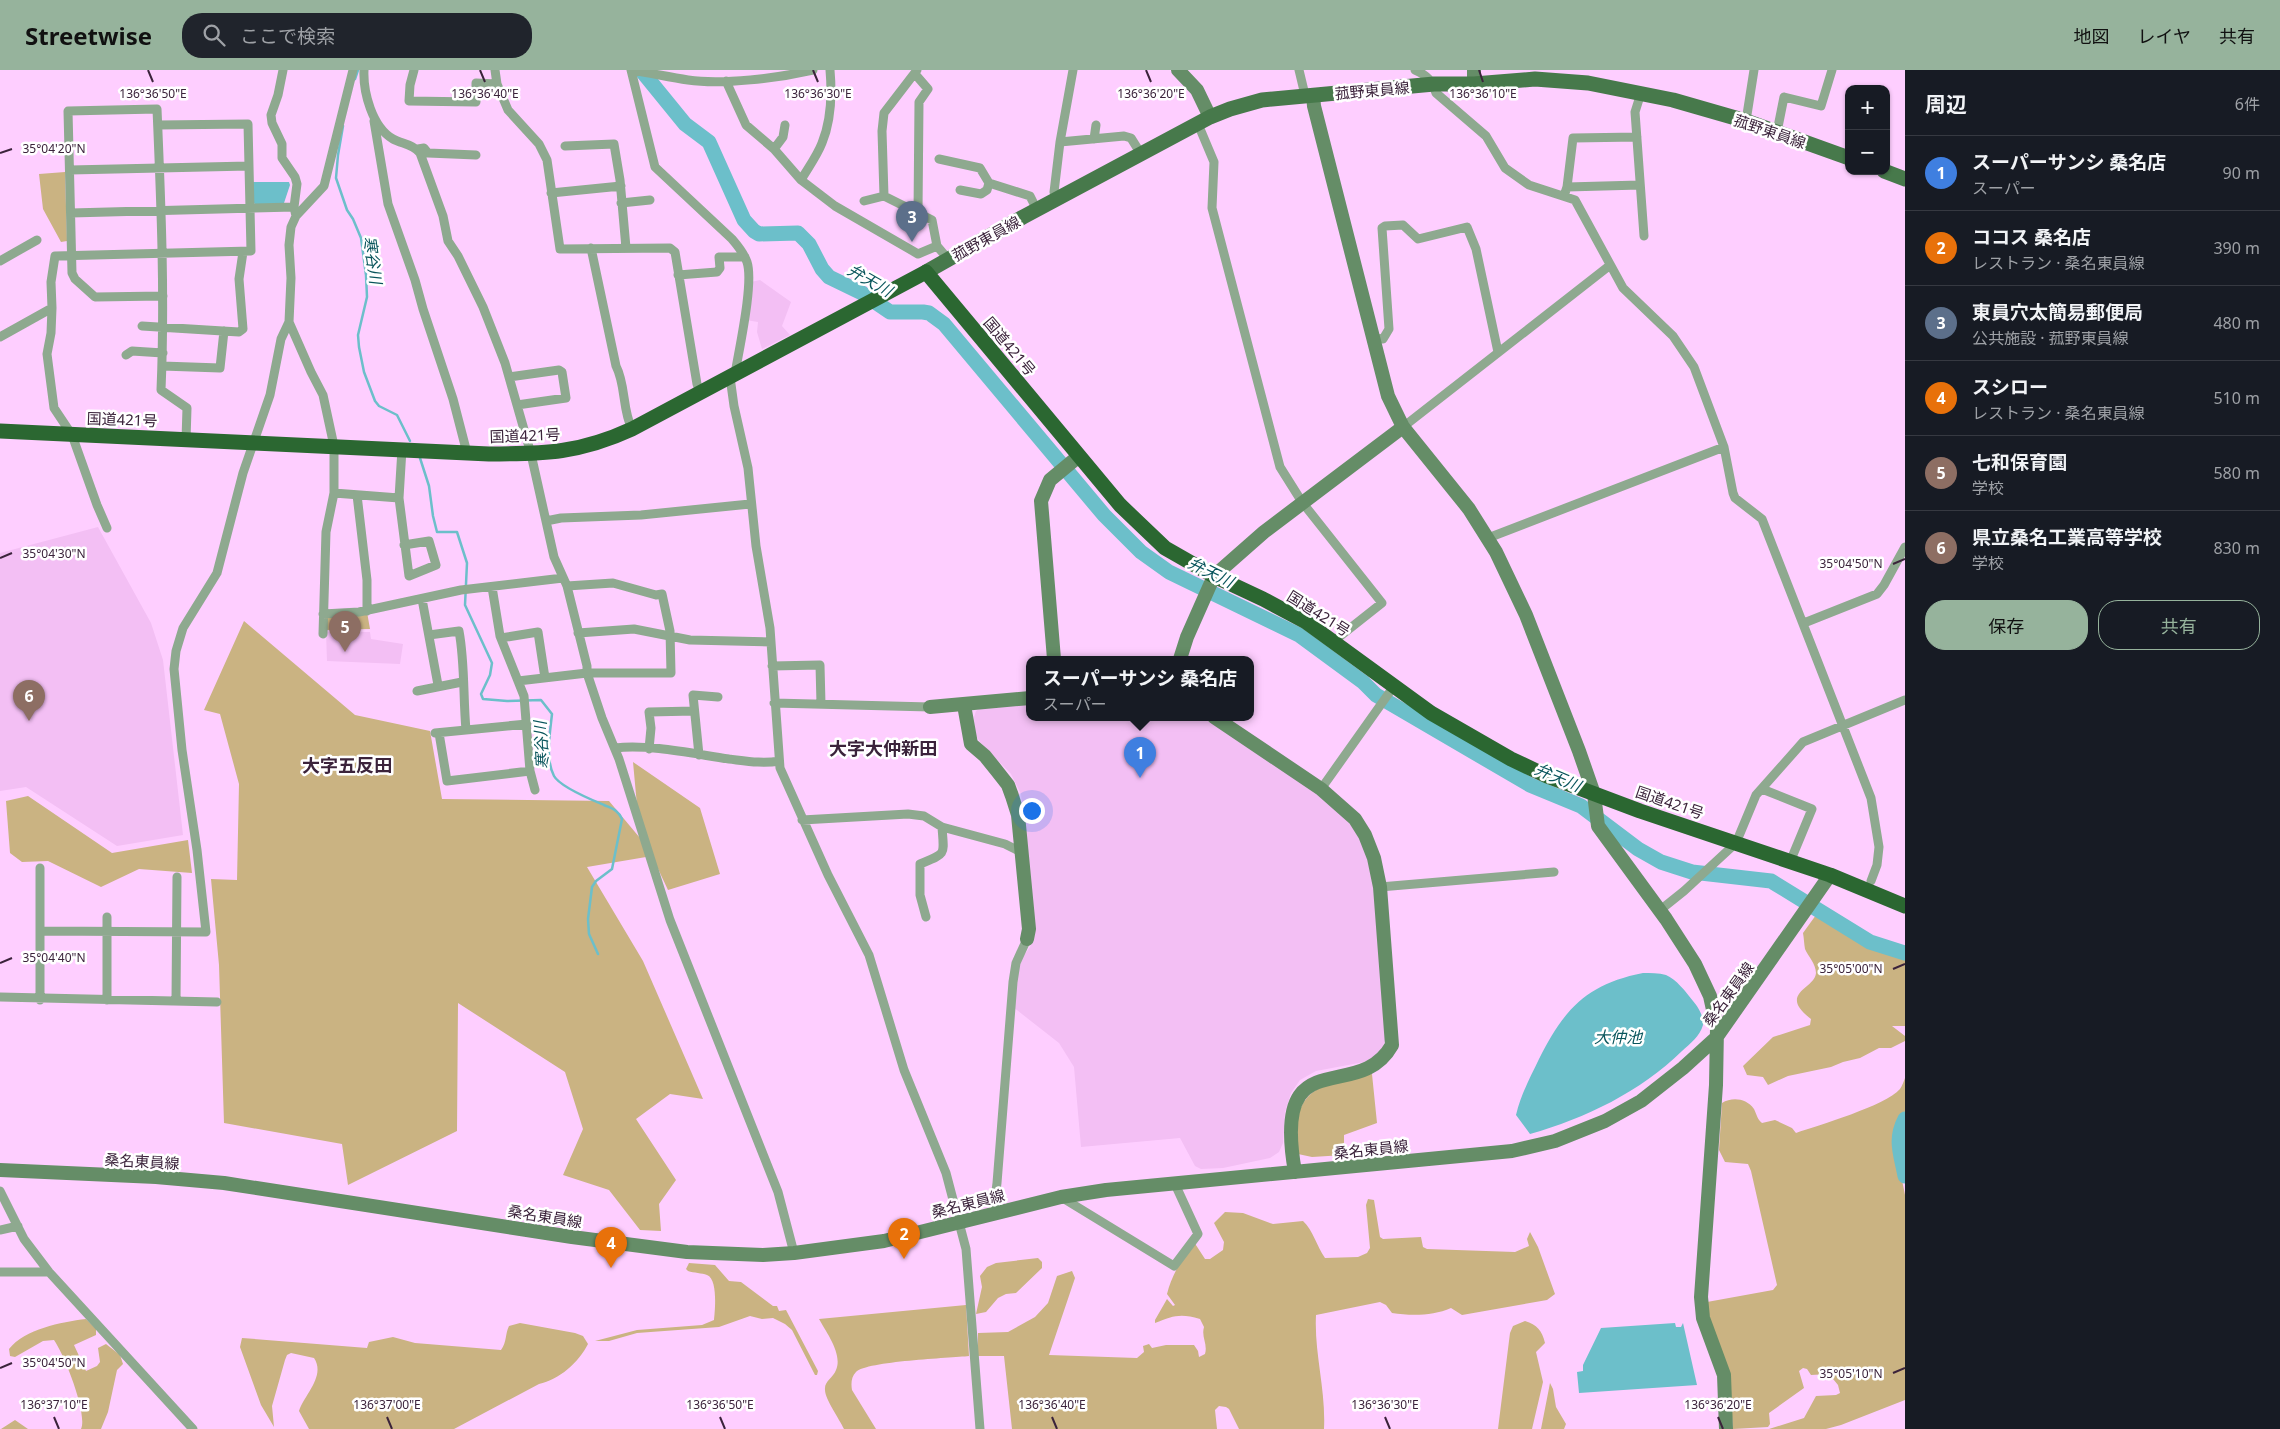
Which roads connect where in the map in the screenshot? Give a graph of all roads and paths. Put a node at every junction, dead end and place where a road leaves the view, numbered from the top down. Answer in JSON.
{"nodes":[{"id":1,"x":283,"y":70,"type":"edge"},
{"id":2,"x":354,"y":70,"type":"edge"},
{"id":3,"x":364,"y":70,"type":"edge"},
{"id":4,"x":414,"y":70,"type":"edge"},
{"id":5,"x":495,"y":70,"type":"edge"},
{"id":6,"x":633,"y":70,"type":"edge"},
{"id":7,"x":813,"y":70,"type":"edge"},
{"id":8,"x":830,"y":70,"type":"edge"},
{"id":9,"x":1073,"y":70,"type":"edge"},
{"id":10,"x":1178,"y":70,"type":"edge"},
{"id":11,"x":1299,"y":70,"type":"edge"},
{"id":12,"x":1415,"y":70,"type":"edge"},
{"id":13,"x":1754,"y":70,"type":"edge"},
{"id":14,"x":1832,"y":70,"type":"edge"},
{"id":15,"x":654,"y":72,"type":"edge"},
{"id":16,"x":916,"y":72,"type":"edge"},
{"id":17,"x":755,"y":74,"type":"edge"},
{"id":18,"x":1474,"y":77,"type":"edge"},
{"id":19,"x":726,"y":82,"type":"junction"},
{"id":20,"x":497,"y":84,"type":"junction"},
{"id":21,"x":1434,"y":84,"type":"junction"},
{"id":22,"x":1641,"y":93,"type":"junction"},
{"id":23,"x":1309,"y":95,"type":"junction"},
{"id":24,"x":373,"y":118,"type":"junction"},
{"id":25,"x":1204,"y":121,"type":"junction"},
{"id":26,"x":1746,"y":121,"type":"junction"},
{"id":27,"x":785,"y":125,"type":"dead end"},
{"id":28,"x":1096,"y":125,"type":"dead end"},
{"id":29,"x":158,"y":126,"type":"junction"},
{"id":30,"x":1777,"y":132,"type":"junction"},
{"id":31,"x":1637,"y":137,"type":"junction"},
{"id":32,"x":1094,"y":139,"type":"junction"},
{"id":33,"x":1060,"y":142,"type":"junction"},
{"id":34,"x":565,"y":146,"type":"dead end"},
{"id":35,"x":417,"y":149,"type":"junction"},
{"id":36,"x":774,"y":149,"type":"junction"},
{"id":37,"x":1141,"y":154,"type":"junction"},
{"id":38,"x":476,"y":155,"type":"dead end"},
{"id":39,"x":1845,"y":157,"type":"edge"},
{"id":40,"x":939,"y":159,"type":"dead end"},
{"id":41,"x":249,"y":166,"type":"junction"},
{"id":42,"x":159,"y":169,"type":"junction"},
{"id":43,"x":70,"y":170,"type":"junction"},
{"id":44,"x":1890,"y":173,"type":"edge"},
{"id":45,"x":1905,"y":179,"type":"edge"},
{"id":46,"x":801,"y":180,"type":"junction"},
{"id":47,"x":989,"y":183,"type":"junction"},
{"id":48,"x":1640,"y":185,"type":"junction"},
{"id":49,"x":621,"y":186,"type":"junction"},
{"id":50,"x":960,"y":190,"type":"dead end"},
{"id":51,"x":1566,"y":192,"type":"junction"},
{"id":52,"x":551,"y":194,"type":"junction"},
{"id":53,"x":884,"y":196,"type":"junction"},
{"id":54,"x":650,"y":200,"type":"dead end"},
{"id":55,"x":1056,"y":200,"type":"junction"},
{"id":56,"x":864,"y":201,"type":"dead end"},
{"id":57,"x":621,"y":203,"type":"junction"},
{"id":58,"x":250,"y":208,"type":"junction"},
{"id":59,"x":160,"y":210,"type":"junction"},
{"id":60,"x":1037,"y":210,"type":"junction"},
{"id":61,"x":295,"y":211,"type":"junction"},
{"id":62,"x":71,"y":213,"type":"junction"},
{"id":63,"x":918,"y":213,"type":"junction"},
{"id":64,"x":1644,"y":236,"type":"dead end"},
{"id":65,"x":37,"y":240,"type":"dead end"},
{"id":66,"x":937,"y":246,"type":"junction"},
{"id":67,"x":590,"y":248,"type":"junction"},
{"id":68,"x":626,"y":248,"type":"junction"},
{"id":69,"x":243,"y":252,"type":"junction"},
{"id":70,"x":162,"y":254,"type":"junction"},
{"id":71,"x":71,"y":256,"type":"junction"},
{"id":72,"x":745,"y":256,"type":"junction"},
{"id":73,"x":948,"y":259,"type":"junction"},
{"id":74,"x":0,"y":261,"type":"edge"},
{"id":75,"x":1609,"y":266,"type":"junction"},
{"id":76,"x":926,"y":272,"type":"junction"},
{"id":77,"x":678,"y":275,"type":"junction"},
{"id":78,"x":163,"y":296,"type":"junction"},
{"id":79,"x":52,"y":308,"type":"junction"},
{"id":80,"x":289,"y":322,"type":"junction"},
{"id":81,"x":142,"y":326,"type":"dead end"},
{"id":82,"x":163,"y":327,"type":"junction"},
{"id":83,"x":224,"y":331,"type":"junction"},
{"id":84,"x":0,"y":336,"type":"edge"},
{"id":85,"x":1372,"y":338,"type":"junction"},
{"id":86,"x":1498,"y":352,"type":"junction"},
{"id":87,"x":162,"y":353,"type":"junction"},
{"id":88,"x":126,"y":355,"type":"dead end"},
{"id":89,"x":162,"y":366,"type":"junction"},
{"id":90,"x":733,"y":375,"type":"junction"},
{"id":91,"x":509,"y":377,"type":"junction"},
{"id":92,"x":700,"y":392,"type":"junction"},
{"id":93,"x":517,"y":405,"type":"junction"},
{"id":94,"x":1403,"y":427,"type":"junction"},
{"id":95,"x":632,"y":429,"type":"junction"},
{"id":96,"x":0,"y":431,"type":"edge"},
{"id":97,"x":72,"y":435,"type":"junction"},
{"id":98,"x":186,"y":440,"type":"junction"},
{"id":99,"x":253,"y":443,"type":"junction"},
{"id":100,"x":334,"y":446,"type":"junction"},
{"id":101,"x":1724,"y":447,"type":"junction"},
{"id":102,"x":402,"y":449,"type":"junction"},
{"id":103,"x":467,"y":453,"type":"junction"},
{"id":104,"x":531,"y":454,"type":"junction"},
{"id":105,"x":1075,"y":459,"type":"junction"},
{"id":106,"x":334,"y":494,"type":"junction"},
{"id":107,"x":357,"y":495,"type":"junction"},
{"id":108,"x":399,"y":498,"type":"junction"},
{"id":109,"x":1302,"y":502,"type":"junction"},
{"id":110,"x":750,"y":504,"type":"junction"},
{"id":111,"x":546,"y":521,"type":"junction"},
{"id":112,"x":108,"y":528,"type":"dead end"},
{"id":113,"x":1488,"y":538,"type":"junction"},
{"id":114,"x":404,"y":545,"type":"junction"},
{"id":115,"x":1905,"y":547,"type":"edge"},
{"id":116,"x":1212,"y":580,"type":"junction"},
{"id":117,"x":565,"y":582,"type":"junction"},
{"id":118,"x":492,"y":587,"type":"junction"},
{"id":119,"x":422,"y":599,"type":"junction"},
{"id":120,"x":367,"y":611,"type":"junction"},
{"id":121,"x":323,"y":614,"type":"junction"},
{"id":122,"x":1804,"y":623,"type":"junction"},
{"id":123,"x":578,"y":633,"type":"junction"},
{"id":124,"x":323,"y":634,"type":"dead end"},
{"id":125,"x":429,"y":635,"type":"junction"},
{"id":126,"x":670,"y":636,"type":"junction"},
{"id":127,"x":501,"y":638,"type":"junction"},
{"id":128,"x":1334,"y":641,"type":"junction"},
{"id":129,"x":771,"y":642,"type":"junction"},
{"id":130,"x":1054,"y":656,"type":"edge"},
{"id":131,"x":1181,"y":656,"type":"edge"},
{"id":132,"x":772,"y":666,"type":"junction"},
{"id":133,"x":587,"y":673,"type":"junction"},
{"id":134,"x":545,"y":678,"type":"junction"},
{"id":135,"x":518,"y":681,"type":"junction"},
{"id":136,"x":462,"y":682,"type":"junction"},
{"id":137,"x":438,"y":685,"type":"junction"},
{"id":138,"x":1392,"y":690,"type":"junction"},
{"id":139,"x":417,"y":691,"type":"dead end"},
{"id":140,"x":718,"y":697,"type":"dead end"},
{"id":141,"x":1026,"y":698,"type":"edge"},
{"id":142,"x":1905,"y":700,"type":"edge"},
{"id":143,"x":774,"y":703,"type":"junction"},
{"id":144,"x":821,"y":704,"type":"junction"},
{"id":145,"x":964,"y":705,"type":"junction"},
{"id":146,"x":930,"y":708,"type":"joint"},
{"id":147,"x":694,"y":710,"type":"junction"},
{"id":148,"x":1220,"y":721,"type":"edge"},
{"id":149,"x":527,"y":724,"type":"junction"},
{"id":150,"x":1843,"y":725,"type":"junction"},
{"id":151,"x":466,"y":730,"type":"junction"},
{"id":152,"x":614,"y":748,"type":"junction"},
{"id":153,"x":648,"y":749,"type":"junction"},
{"id":154,"x":699,"y":755,"type":"junction"},
{"id":155,"x":779,"y":761,"type":"junction"},
{"id":156,"x":530,"y":771,"type":"junction"},
{"id":157,"x":1321,"y":789,"type":"junction"},
{"id":158,"x":1762,"y":789,"type":"junction"},
{"id":159,"x":535,"y":790,"type":"dead end"},
{"id":160,"x":1595,"y":800,"type":"junction"},
{"id":161,"x":802,"y":820,"type":"junction"},
{"id":162,"x":942,"y":827,"type":"junction"},
{"id":163,"x":1731,"y":848,"type":"junction"},
{"id":164,"x":1021,"y":852,"type":"junction"},
{"id":165,"x":1790,"y":862,"type":"junction"},
{"id":166,"x":40,"y":868,"type":"dead end"},
{"id":167,"x":1554,"y":872,"type":"dead end"},
{"id":168,"x":1830,"y":875,"type":"junction"},
{"id":169,"x":177,"y":877,"type":"dead end"},
{"id":170,"x":1871,"y":882,"type":"dead end"},
{"id":171,"x":1380,"y":887,"type":"junction"},
{"id":172,"x":1905,"y":906,"type":"edge"},
{"id":173,"x":1659,"y":911,"type":"junction"},
{"id":174,"x":107,"y":917,"type":"dead end"},
{"id":175,"x":926,"y":917,"type":"dead end"},
{"id":176,"x":41,"y":931,"type":"junction"},
{"id":177,"x":107,"y":932,"type":"junction"},
{"id":178,"x":176,"y":932,"type":"junction"},
{"id":179,"x":1027,"y":939,"type":"joint"},
{"id":180,"x":0,"y":997,"type":"edge"},
{"id":181,"x":40,"y":1000,"type":"junction"},
{"id":182,"x":108,"y":1000,"type":"junction"},
{"id":183,"x":176,"y":1001,"type":"junction"},
{"id":184,"x":217,"y":1002,"type":"dead end"},
{"id":185,"x":1716,"y":1038,"type":"junction"},
{"id":186,"x":0,"y":1170,"type":"edge"},
{"id":187,"x":1295,"y":1172,"type":"junction"},
{"id":188,"x":1175,"y":1184,"type":"junction"},
{"id":189,"x":0,"y":1191,"type":"edge"},
{"id":190,"x":1061,"y":1197,"type":"junction"},
{"id":191,"x":992,"y":1214,"type":"junction"},
{"id":192,"x":960,"y":1221,"type":"junction"},
{"id":193,"x":18,"y":1226,"type":"junction"},
{"id":194,"x":0,"y":1230,"type":"edge"},
{"id":195,"x":794,"y":1253,"type":"junction"},
{"id":196,"x":0,"y":1272,"type":"edge"},
{"id":197,"x":49,"y":1272,"type":"junction"},
{"id":198,"x":193,"y":1429,"type":"edge"},
{"id":199,"x":980,"y":1429,"type":"edge"},
{"id":200,"x":1726,"y":1429,"type":"edge"}],
"edges":[{"from":1,"to":61,"type":"street"},
{"from":2,"to":61,"type":"street"},
{"from":3,"to":24,"type":"street"},
{"from":4,"to":20,"type":"street"},
{"from":5,"to":20,"type":"street"},
{"from":6,"to":15,"type":"street"},
{"from":6,"to":72,"type":"street"},
{"from":7,"to":17,"type":"street"},
{"from":8,"to":46,"type":"street"},
{"from":9,"to":33,"type":"street"},
{"from":10,"to":25,"type":"street"},
{"from":11,"to":23,"type":"street"},
{"from":12,"to":21,"type":"street"},
{"from":13,"to":26,"type":"street"},
{"from":14,"to":30,"type":"street"},
{"from":15,"to":19,"type":"street"},
{"from":16,"to":53,"type":"street"},
{"from":16,"to":63,"type":"street"},
{"from":17,"to":19,"type":"street"},
{"from":18,"to":21,"type":"main road","name":"菰野東員線"},
{"from":18,"to":22,"type":"main road","name":"菰野東員線"},
{"from":19,"to":36,"type":"street"},
{"from":20,"to":52,"type":"street"},
{"from":21,"to":23,"type":"main road","name":"菰野東員線"},
{"from":21,"to":51,"type":"street"},
{"from":22,"to":26,"type":"main road","name":"菰野東員線"},
{"from":22,"to":31,"type":"street"},
{"from":23,"to":25,"type":"main road","name":"菰野東員線"},
{"from":23,"to":85,"type":"street"},
{"from":24,"to":35,"type":"street"},
{"from":24,"to":103,"type":"street"},
{"from":25,"to":37,"type":"main road","name":"菰野東員線"},
{"from":25,"to":109,"type":"street"},
{"from":26,"to":30,"type":"main road","name":"菰野東員線"},
{"from":27,"to":36,"type":"street"},
{"from":28,"to":32,"type":"street"},
{"from":29,"to":41,"type":"street"},
{"from":29,"to":42,"type":"street"},
{"from":29,"to":43,"type":"street"},
{"from":30,"to":39,"type":"main road","name":"菰野東員線"},
{"from":31,"to":48,"type":"street"},
{"from":31,"to":51,"type":"street"},
{"from":32,"to":33,"type":"street"},
{"from":32,"to":37,"type":"street"},
{"from":33,"to":55,"type":"street"},
{"from":34,"to":49,"type":"street"},
{"from":35,"to":38,"type":"street"},
{"from":35,"to":91,"type":"street"},
{"from":36,"to":46,"type":"street"},
{"from":37,"to":55,"type":"main road","name":"菰野東員線"},
{"from":40,"to":47,"type":"street"},
{"from":41,"to":42,"type":"street"},
{"from":41,"to":58,"type":"street"},
{"from":42,"to":43,"type":"street"},
{"from":42,"to":59,"type":"street"},
{"from":43,"to":62,"type":"street"},
{"from":44,"to":45,"type":"main road"},
{"from":46,"to":66,"type":"street"},
{"from":47,"to":50,"type":"street"},
{"from":47,"to":60,"type":"street"},
{"from":48,"to":51,"type":"street"},
{"from":48,"to":64,"type":"street"},
{"from":49,"to":52,"type":"street"},
{"from":49,"to":57,"type":"street"},
{"from":51,"to":75,"type":"street"},
{"from":52,"to":67,"type":"street"},
{"from":53,"to":56,"type":"street"},
{"from":53,"to":63,"type":"street"},
{"from":54,"to":57,"type":"street"},
{"from":55,"to":60,"type":"main road","name":"菰野東員線"},
{"from":57,"to":68,"type":"street"},
{"from":58,"to":59,"type":"street"},
{"from":58,"to":61,"type":"street"},
{"from":58,"to":69,"type":"street"},
{"from":59,"to":62,"type":"street"},
{"from":59,"to":70,"type":"street"},
{"from":60,"to":73,"type":"main road","name":"菰野東員線"},
{"from":61,"to":80,"type":"street"},
{"from":62,"to":71,"type":"street"},
{"from":63,"to":66,"type":"street"},
{"from":65,"to":74,"type":"street"},
{"from":66,"to":73,"type":"street"},
{"from":67,"to":68,"type":"street"},
{"from":67,"to":95,"type":"street"},
{"from":68,"to":77,"type":"street"},
{"from":69,"to":70,"type":"street"},
{"from":69,"to":83,"type":"street"},
{"from":70,"to":71,"type":"street"},
{"from":70,"to":78,"type":"street"},
{"from":71,"to":78,"type":"street"},
{"from":71,"to":79,"type":"street"},
{"from":72,"to":77,"type":"street"},
{"from":72,"to":90,"type":"street"},
{"from":73,"to":76,"type":"main road","name":"菰野東員線"},
{"from":75,"to":86,"type":"street"},
{"from":75,"to":101,"type":"street"},
{"from":76,"to":90,"type":"highway","name":"国道421号"},
{"from":76,"to":105,"type":"highway","name":"国道421号"},
{"from":77,"to":92,"type":"street"},
{"from":78,"to":82,"type":"street"},
{"from":79,"to":84,"type":"street"},
{"from":79,"to":97,"type":"street"},
{"from":80,"to":99,"type":"street"},
{"from":80,"to":100,"type":"street"},
{"from":81,"to":82,"type":"street"},
{"from":82,"to":83,"type":"street"},
{"from":82,"to":87,"type":"street"},
{"from":83,"to":89,"type":"street"},
{"from":85,"to":86,"type":"street"},
{"from":85,"to":94,"type":"street"},
{"from":86,"to":94,"type":"street"},
{"from":87,"to":88,"type":"street"},
{"from":87,"to":89,"type":"street"},
{"from":89,"to":98,"type":"street"},
{"from":90,"to":92,"type":"highway","name":"国道421号"},
{"from":90,"to":110,"type":"street"},
{"from":91,"to":93,"type":"street"},
{"from":91,"to":93,"type":"street"},
{"from":92,"to":95,"type":"highway","name":"国道421号"},
{"from":93,"to":104,"type":"street"},
{"from":94,"to":109,"type":"street"},
{"from":94,"to":113,"type":"street"},
{"from":95,"to":104,"type":"highway","name":"国道421号"},
{"from":96,"to":97,"type":"highway","name":"国道421号"},
{"from":97,"to":98,"type":"highway","name":"国道421号"},
{"from":97,"to":112,"type":"street"},
{"from":98,"to":99,"type":"highway","name":"国道421号"},
{"from":99,"to":100,"type":"highway","name":"国道421号"},
{"from":99,"to":178,"type":"street"},
{"from":100,"to":102,"type":"highway","name":"国道421号"},
{"from":100,"to":106,"type":"street"},
{"from":101,"to":113,"type":"street"},
{"from":101,"to":122,"type":"street"},
{"from":102,"to":103,"type":"highway","name":"国道421号"},
{"from":102,"to":108,"type":"street"},
{"from":103,"to":104,"type":"highway","name":"国道421号"},
{"from":104,"to":111,"type":"street"},
{"from":105,"to":116,"type":"highway","name":"国道421号"},
{"from":105,"to":130,"type":"street"},
{"from":106,"to":107,"type":"street"},
{"from":106,"to":121,"type":"street"},
{"from":107,"to":108,"type":"street"},
{"from":107,"to":120,"type":"street"},
{"from":108,"to":114,"type":"street"},
{"from":109,"to":116,"type":"street"},
{"from":109,"to":128,"type":"street"},
{"from":110,"to":111,"type":"street"},
{"from":110,"to":129,"type":"street"},
{"from":111,"to":117,"type":"street"},
{"from":113,"to":160,"type":"street"},
{"from":114,"to":114,"type":"street"},
{"from":115,"to":122,"type":"street"},
{"from":116,"to":128,"type":"highway","name":"国道421号"},
{"from":116,"to":131,"type":"street"},
{"from":117,"to":118,"type":"street"},
{"from":117,"to":123,"type":"street"},
{"from":117,"to":126,"type":"street"},
{"from":118,"to":119,"type":"street"},
{"from":118,"to":127,"type":"street"},
{"from":119,"to":120,"type":"street"},
{"from":119,"to":125,"type":"street"},
{"from":120,"to":121,"type":"street"},
{"from":121,"to":124,"type":"street"},
{"from":122,"to":150,"type":"street"},
{"from":123,"to":126,"type":"street"},
{"from":123,"to":133,"type":"street"},
{"from":125,"to":136,"type":"street"},
{"from":125,"to":137,"type":"street"},
{"from":126,"to":129,"type":"street"},
{"from":126,"to":133,"type":"street"},
{"from":127,"to":134,"type":"street"},
{"from":127,"to":135,"type":"street"},
{"from":128,"to":138,"type":"highway","name":"国道421号"},
{"from":129,"to":132,"type":"street"},
{"from":132,"to":143,"type":"street"},
{"from":132,"to":144,"type":"street"},
{"from":133,"to":134,"type":"street"},
{"from":133,"to":152,"type":"street"},
{"from":134,"to":135,"type":"street"},
{"from":135,"to":149,"type":"street"},
{"from":136,"to":137,"type":"street"},
{"from":136,"to":151,"type":"street"},
{"from":137,"to":139,"type":"street"},
{"from":138,"to":157,"type":"street"},
{"from":138,"to":160,"type":"highway","name":"国道421号"},
{"from":140,"to":147,"type":"street"},
{"from":141,"to":145,"type":"street"},
{"from":142,"to":150,"type":"street"},
{"from":143,"to":144,"type":"street"},
{"from":143,"to":155,"type":"street"},
{"from":144,"to":146,"type":"street"},
{"from":145,"to":146,"type":"street"},
{"from":145,"to":164,"type":"street"},
{"from":147,"to":153,"type":"street"},
{"from":147,"to":154,"type":"street"},
{"from":148,"to":157,"type":"street"},
{"from":149,"to":151,"type":"street"},
{"from":149,"to":156,"type":"street"},
{"from":150,"to":158,"type":"street"},
{"from":150,"to":170,"type":"street"},
{"from":151,"to":156,"type":"street"},
{"from":152,"to":153,"type":"street"},
{"from":152,"to":195,"type":"street"},
{"from":153,"to":154,"type":"street"},
{"from":154,"to":155,"type":"street"},
{"from":155,"to":161,"type":"street"},
{"from":156,"to":159,"type":"street"},
{"from":157,"to":171,"type":"street"},
{"from":158,"to":163,"type":"street"},
{"from":158,"to":165,"type":"street"},
{"from":160,"to":163,"type":"highway","name":"国道421号"},
{"from":160,"to":173,"type":"street"},
{"from":161,"to":162,"type":"street"},
{"from":161,"to":192,"type":"street"},
{"from":162,"to":164,"type":"street"},
{"from":162,"to":175,"type":"street"},
{"from":163,"to":165,"type":"highway","name":"国道421号"},
{"from":163,"to":173,"type":"street"},
{"from":164,"to":179,"type":"street"},
{"from":165,"to":168,"type":"highway","name":"国道421号"},
{"from":166,"to":176,"type":"street"},
{"from":167,"to":171,"type":"street"},
{"from":168,"to":172,"type":"highway","name":"国道421号"},
{"from":168,"to":185,"type":"street","name":"桑名東員線"},
{"from":169,"to":178,"type":"street"},
{"from":171,"to":187,"type":"street"},
{"from":173,"to":185,"type":"street"},
{"from":174,"to":177,"type":"street"},
{"from":176,"to":177,"type":"street"},
{"from":176,"to":181,"type":"street"},
{"from":177,"to":178,"type":"street"},
{"from":177,"to":182,"type":"street"},
{"from":178,"to":183,"type":"street"},
{"from":179,"to":191,"type":"street"},
{"from":180,"to":181,"type":"street"},
{"from":181,"to":182,"type":"street"},
{"from":182,"to":183,"type":"street"},
{"from":183,"to":184,"type":"street"},
{"from":185,"to":187,"type":"street","name":"桑名東員線"},
{"from":185,"to":200,"type":"street"},
{"from":186,"to":195,"type":"street","name":"桑名東員線"},
{"from":187,"to":188,"type":"street","name":"桑名東員線"},
{"from":188,"to":190,"type":"street","name":"桑名東員線"},
{"from":188,"to":190,"type":"street"},
{"from":189,"to":193,"type":"street"},
{"from":190,"to":191,"type":"street","name":"桑名東員線"},
{"from":191,"to":192,"type":"street","name":"桑名東員線"},
{"from":192,"to":195,"type":"street","name":"桑名東員線"},
{"from":192,"to":199,"type":"street"},
{"from":193,"to":194,"type":"street"},
{"from":193,"to":197,"type":"street"},
{"from":196,"to":197,"type":"street"},
{"from":197,"to":198,"type":"street"}]}
